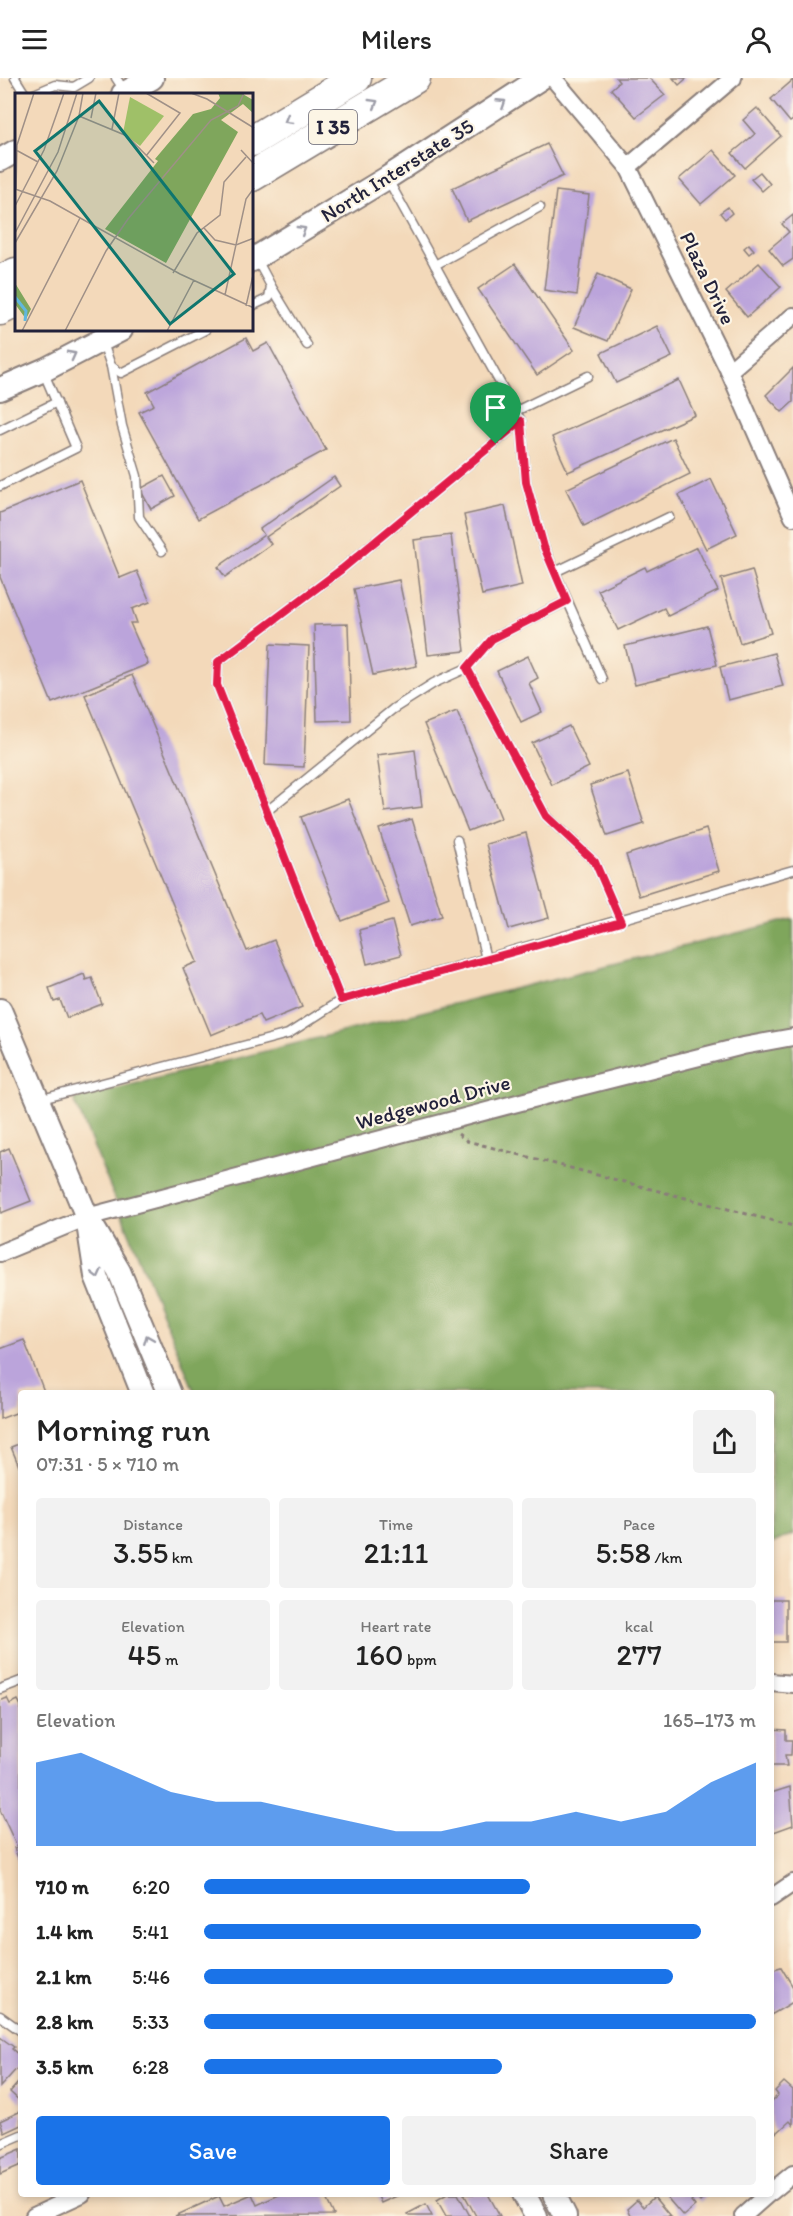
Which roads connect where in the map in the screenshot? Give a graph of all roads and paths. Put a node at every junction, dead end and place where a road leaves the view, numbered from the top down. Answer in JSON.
{"nodes":[{"id":1,"x":15,"y":78,"type":"edge"},
{"id":2,"x":89,"y":78,"type":"edge"},
{"id":3,"x":152,"y":78,"type":"edge"},
{"id":4,"x":356,"y":78,"type":"edge"},
{"id":5,"x":415,"y":78,"type":"edge"},
{"id":6,"x":541,"y":78,"type":"edge"},
{"id":7,"x":553,"y":78,"type":"edge"},
{"id":8,"x":733,"y":78,"type":"edge"},
{"id":9,"x":122,"y":88,"type":"edge"},
{"id":10,"x":24,"y":93,"type":"edge"},
{"id":11,"x":36,"y":93,"type":"edge"},
{"id":12,"x":254,"y":140,"type":"edge"},
{"id":13,"x":15,"y":152,"type":"edge"},
{"id":14,"x":0,"y":160,"type":"edge"},
{"id":15,"x":628,"y":167,"type":"junction"},
{"id":16,"x":254,"y":175,"type":"edge"},
{"id":17,"x":387,"y":178,"type":"junction"},
{"id":18,"x":540,"y":207,"type":"dead end"},
{"id":19,"x":254,"y":259,"type":"edge"},
{"id":20,"x":435,"y":265,"type":"junction"},
{"id":21,"x":15,"y":274,"type":"edge"},
{"id":22,"x":0,"y":281,"type":"edge"},
{"id":23,"x":271,"y":286,"type":"junction"},
{"id":24,"x":15,"y":302,"type":"edge"},
{"id":25,"x":254,"y":305,"type":"edge"},
{"id":26,"x":0,"y":310,"type":"edge"},
{"id":27,"x":793,"y":316,"type":"edge"},
{"id":28,"x":201,"y":332,"type":"edge"},
{"id":29,"x":111,"y":335,"type":"edge"},
{"id":30,"x":307,"y":345,"type":"dead end"},
{"id":31,"x":111,"y":366,"type":"junction"},
{"id":32,"x":43,"y":370,"type":"junction"},
{"id":33,"x":729,"y":371,"type":"junction"},
{"id":34,"x":588,"y":376,"type":"dead end"},
{"id":35,"x":0,"y":389,"type":"edge"},
{"id":36,"x":57,"y":402,"type":"junction"},
{"id":37,"x":516,"y":411,"type":"junction"},
{"id":38,"x":521,"y":421,"type":"junction"},
{"id":39,"x":0,"y":430,"type":"edge"},
{"id":40,"x":0,"y":486,"type":"edge"},
{"id":41,"x":669,"y":517,"type":"dead end"},
{"id":42,"x":793,"y":517,"type":"edge"},
{"id":43,"x":162,"y":551,"type":"dead end"},
{"id":44,"x":555,"y":572,"type":"junction"},
{"id":45,"x":567,"y":601,"type":"junction"},
{"id":46,"x":467,"y":668,"type":"junction"},
{"id":47,"x":602,"y":680,"type":"dead end"},
{"id":48,"x":267,"y":811,"type":"junction"},
{"id":49,"x":457,"y":840,"type":"dead end"},
{"id":50,"x":793,"y":870,"type":"edge"},
{"id":51,"x":621,"y":922,"type":"junction"},
{"id":52,"x":486,"y":959,"type":"junction"},
{"id":53,"x":341,"y":1000,"type":"junction"},
{"id":54,"x":0,"y":1010,"type":"edge"},
{"id":55,"x":793,"y":1037,"type":"edge"},
{"id":56,"x":37,"y":1101,"type":"junction"},
{"id":57,"x":445,"y":1123,"type":"junction"},
{"id":58,"x":87,"y":1217,"type":"junction"},
{"id":59,"x":793,"y":1226,"type":"edge"},
{"id":60,"x":0,"y":1253,"type":"edge"},
{"id":61,"x":141,"y":1390,"type":"edge"},
{"id":62,"x":168,"y":1390,"type":"edge"},
{"id":63,"x":18,"y":1682,"type":"edge"},
{"id":64,"x":774,"y":1682,"type":"edge"},
{"id":65,"x":793,"y":1684,"type":"edge"},
{"id":66,"x":0,"y":1689,"type":"edge"},
{"id":67,"x":793,"y":1883,"type":"edge"},
{"id":68,"x":774,"y":1896,"type":"edge"},
{"id":69,"x":0,"y":2016,"type":"edge"},
{"id":70,"x":18,"y":2029,"type":"edge"},
{"id":71,"x":18,"y":2136,"type":"edge"},
{"id":72,"x":0,"y":2144,"type":"edge"},
{"id":73,"x":793,"y":2174,"type":"edge"},
{"id":74,"x":774,"y":2190,"type":"edge"},
{"id":75,"x":75,"y":2197,"type":"edge"},
{"id":76,"x":526,"y":2197,"type":"edge"},
{"id":77,"x":556,"y":2197,"type":"edge"},
{"id":78,"x":765,"y":2197,"type":"edge"},
{"id":79,"x":34,"y":2216,"type":"edge"},
{"id":80,"x":536,"y":2216,"type":"edge"},
{"id":81,"x":565,"y":2216,"type":"edge"},
{"id":82,"x":743,"y":2216,"type":"edge"}],
"edges":[{"from":1,"to":10,"type":"lane"},
{"from":2,"to":11,"type":"lane"},
{"from":3,"to":9,"type":"main road"},
{"from":4,"to":12,"type":"highway","number":"I 35","one_way":true},
{"from":16,"to":5,"type":"highway","number":"I 35","one_way":true},
{"from":17,"to":6,"type":"main road","name":"North Interstate 35","one_way":true},
{"from":7,"to":15,"type":"street","name":"Plaza Drive"},
{"from":8,"to":15,"type":"street"},
{"from":13,"to":14,"type":"main road"},
{"from":15,"to":33,"type":"street","name":"Plaza Drive"},
{"from":19,"to":17,"type":"main road","name":"North Interstate 35","one_way":true},
{"from":17,"to":20,"type":"lane"},
{"from":18,"to":20,"type":"lane"},
{"from":19,"to":23,"type":"lane"},
{"from":20,"to":37,"type":"lane"},
{"from":21,"to":22,"type":"highway"},
{"from":23,"to":25,"type":"lane"},
{"from":23,"to":30,"type":"lane"},
{"from":24,"to":26,"type":"highway"},
{"from":27,"to":33,"type":"street"},
{"from":28,"to":31,"type":"lane"},
{"from":29,"to":31,"type":"lane"},
{"from":32,"to":29,"type":"main road","one_way":true},
{"from":31,"to":43,"type":"lane"},
{"from":32,"to":35,"type":"main road"},
{"from":32,"to":36,"type":"lane"},
{"from":33,"to":42,"type":"street","name":"Plaza Drive"},
{"from":34,"to":37,"type":"lane"},
{"from":36,"to":39,"type":"lane"},
{"from":36,"to":40,"type":"lane"},
{"from":37,"to":38,"type":"lane"},
{"from":38,"to":44,"type":"lane"},
{"from":38,"to":48,"type":"lane"},
{"from":41,"to":44,"type":"lane"},
{"from":44,"to":45,"type":"lane"},
{"from":45,"to":46,"type":"lane"},
{"from":45,"to":47,"type":"lane"},
{"from":46,"to":48,"type":"lane"},
{"from":46,"to":51,"type":"lane"},
{"from":48,"to":53,"type":"lane"},
{"from":49,"to":52,"type":"lane"},
{"from":50,"to":51,"type":"lane"},
{"from":51,"to":52,"type":"lane"},
{"from":52,"to":53,"type":"lane"},
{"from":53,"to":56,"type":"lane"},
{"from":54,"to":56,"type":"main road"},
{"from":55,"to":57,"type":"street","name":"Wedgewood Drive"},
{"from":56,"to":58,"type":"main road"},
{"from":57,"to":58,"type":"street","name":"Wedgewood Drive"},
{"from":57,"to":59,"type":"path"},
{"from":58,"to":60,"type":"street","name":"Wedgewood Drive"},
{"from":58,"to":61,"type":"main road","one_way":true},
{"from":62,"to":58,"type":"main road","one_way":true},
{"from":63,"to":66,"type":"lane"},
{"from":64,"to":65,"type":"street"},
{"from":67,"to":68,"type":"street"},
{"from":69,"to":70,"type":"lane"},
{"from":71,"to":72,"type":"lane"},
{"from":73,"to":74,"type":"street"},
{"from":75,"to":79,"type":"street"},
{"from":76,"to":80,"type":"main road"},
{"from":77,"to":81,"type":"main road"},
{"from":78,"to":82,"type":"street"}]}
